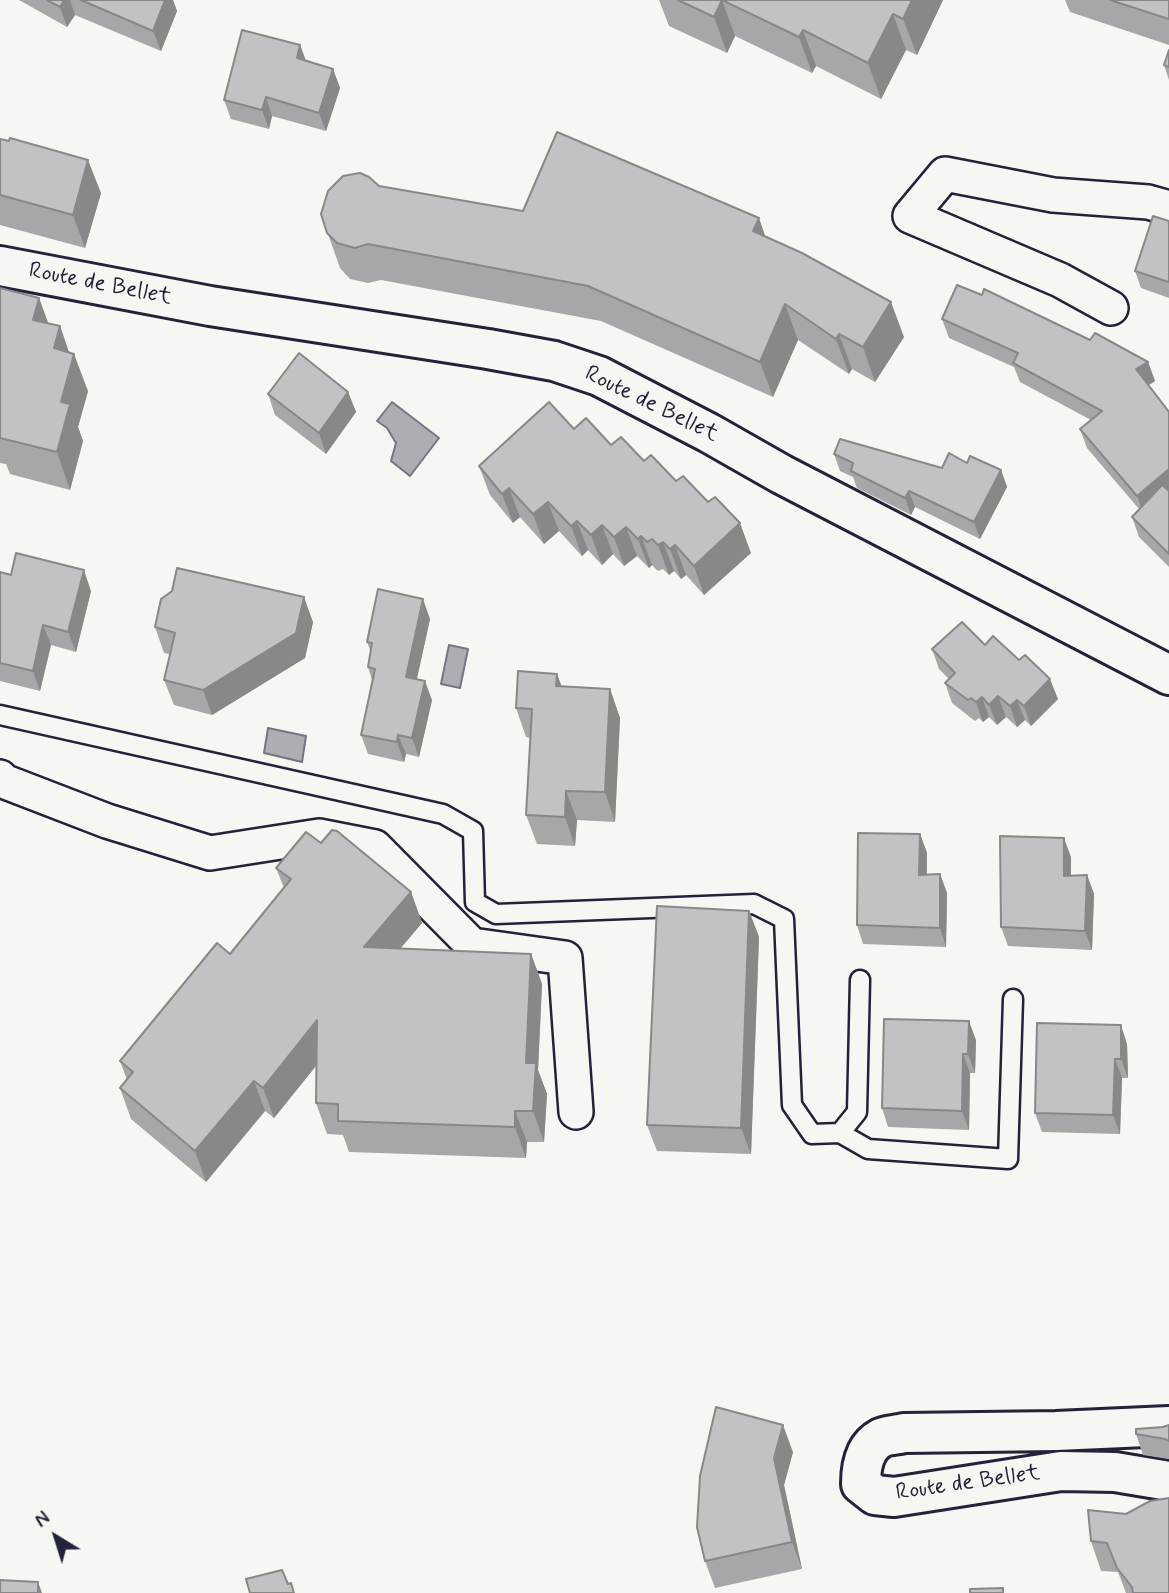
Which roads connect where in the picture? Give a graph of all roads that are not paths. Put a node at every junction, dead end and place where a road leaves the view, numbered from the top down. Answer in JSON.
{"nodes":[{"id":1,"x":1169,"y":208,"type":"edge"},
{"id":2,"x":0,"y":266,"type":"edge"},
{"id":3,"x":1111,"y":308,"type":"dead end"},
{"id":4,"x":1169,"y":675,"type":"edge"},
{"id":5,"x":0,"y":715,"type":"edge"},
{"id":6,"x":0,"y":777,"type":"edge"},
{"id":7,"x":860,"y":980,"type":"dead end"},
{"id":8,"x":1013,"y":999,"type":"dead end"},
{"id":9,"x":576,"y":1112,"type":"dead end"},
{"id":10,"x":840,"y":1133,"type":"junction"},
{"id":11,"x":1169,"y":1426,"type":"edge"},
{"id":12,"x":1169,"y":1481,"type":"edge"}],
"edges":[{"from":1,"to":3,"type":"street"},
{"from":2,"to":4,"type":"street","name":"Route de Bellet"},
{"from":5,"to":10,"type":"lane"},
{"from":6,"to":9,"type":"street"},
{"from":7,"to":10,"type":"lane"},
{"from":8,"to":10,"type":"lane"},
{"from":11,"to":12,"type":"street","name":"Route de Bellet"}]}
